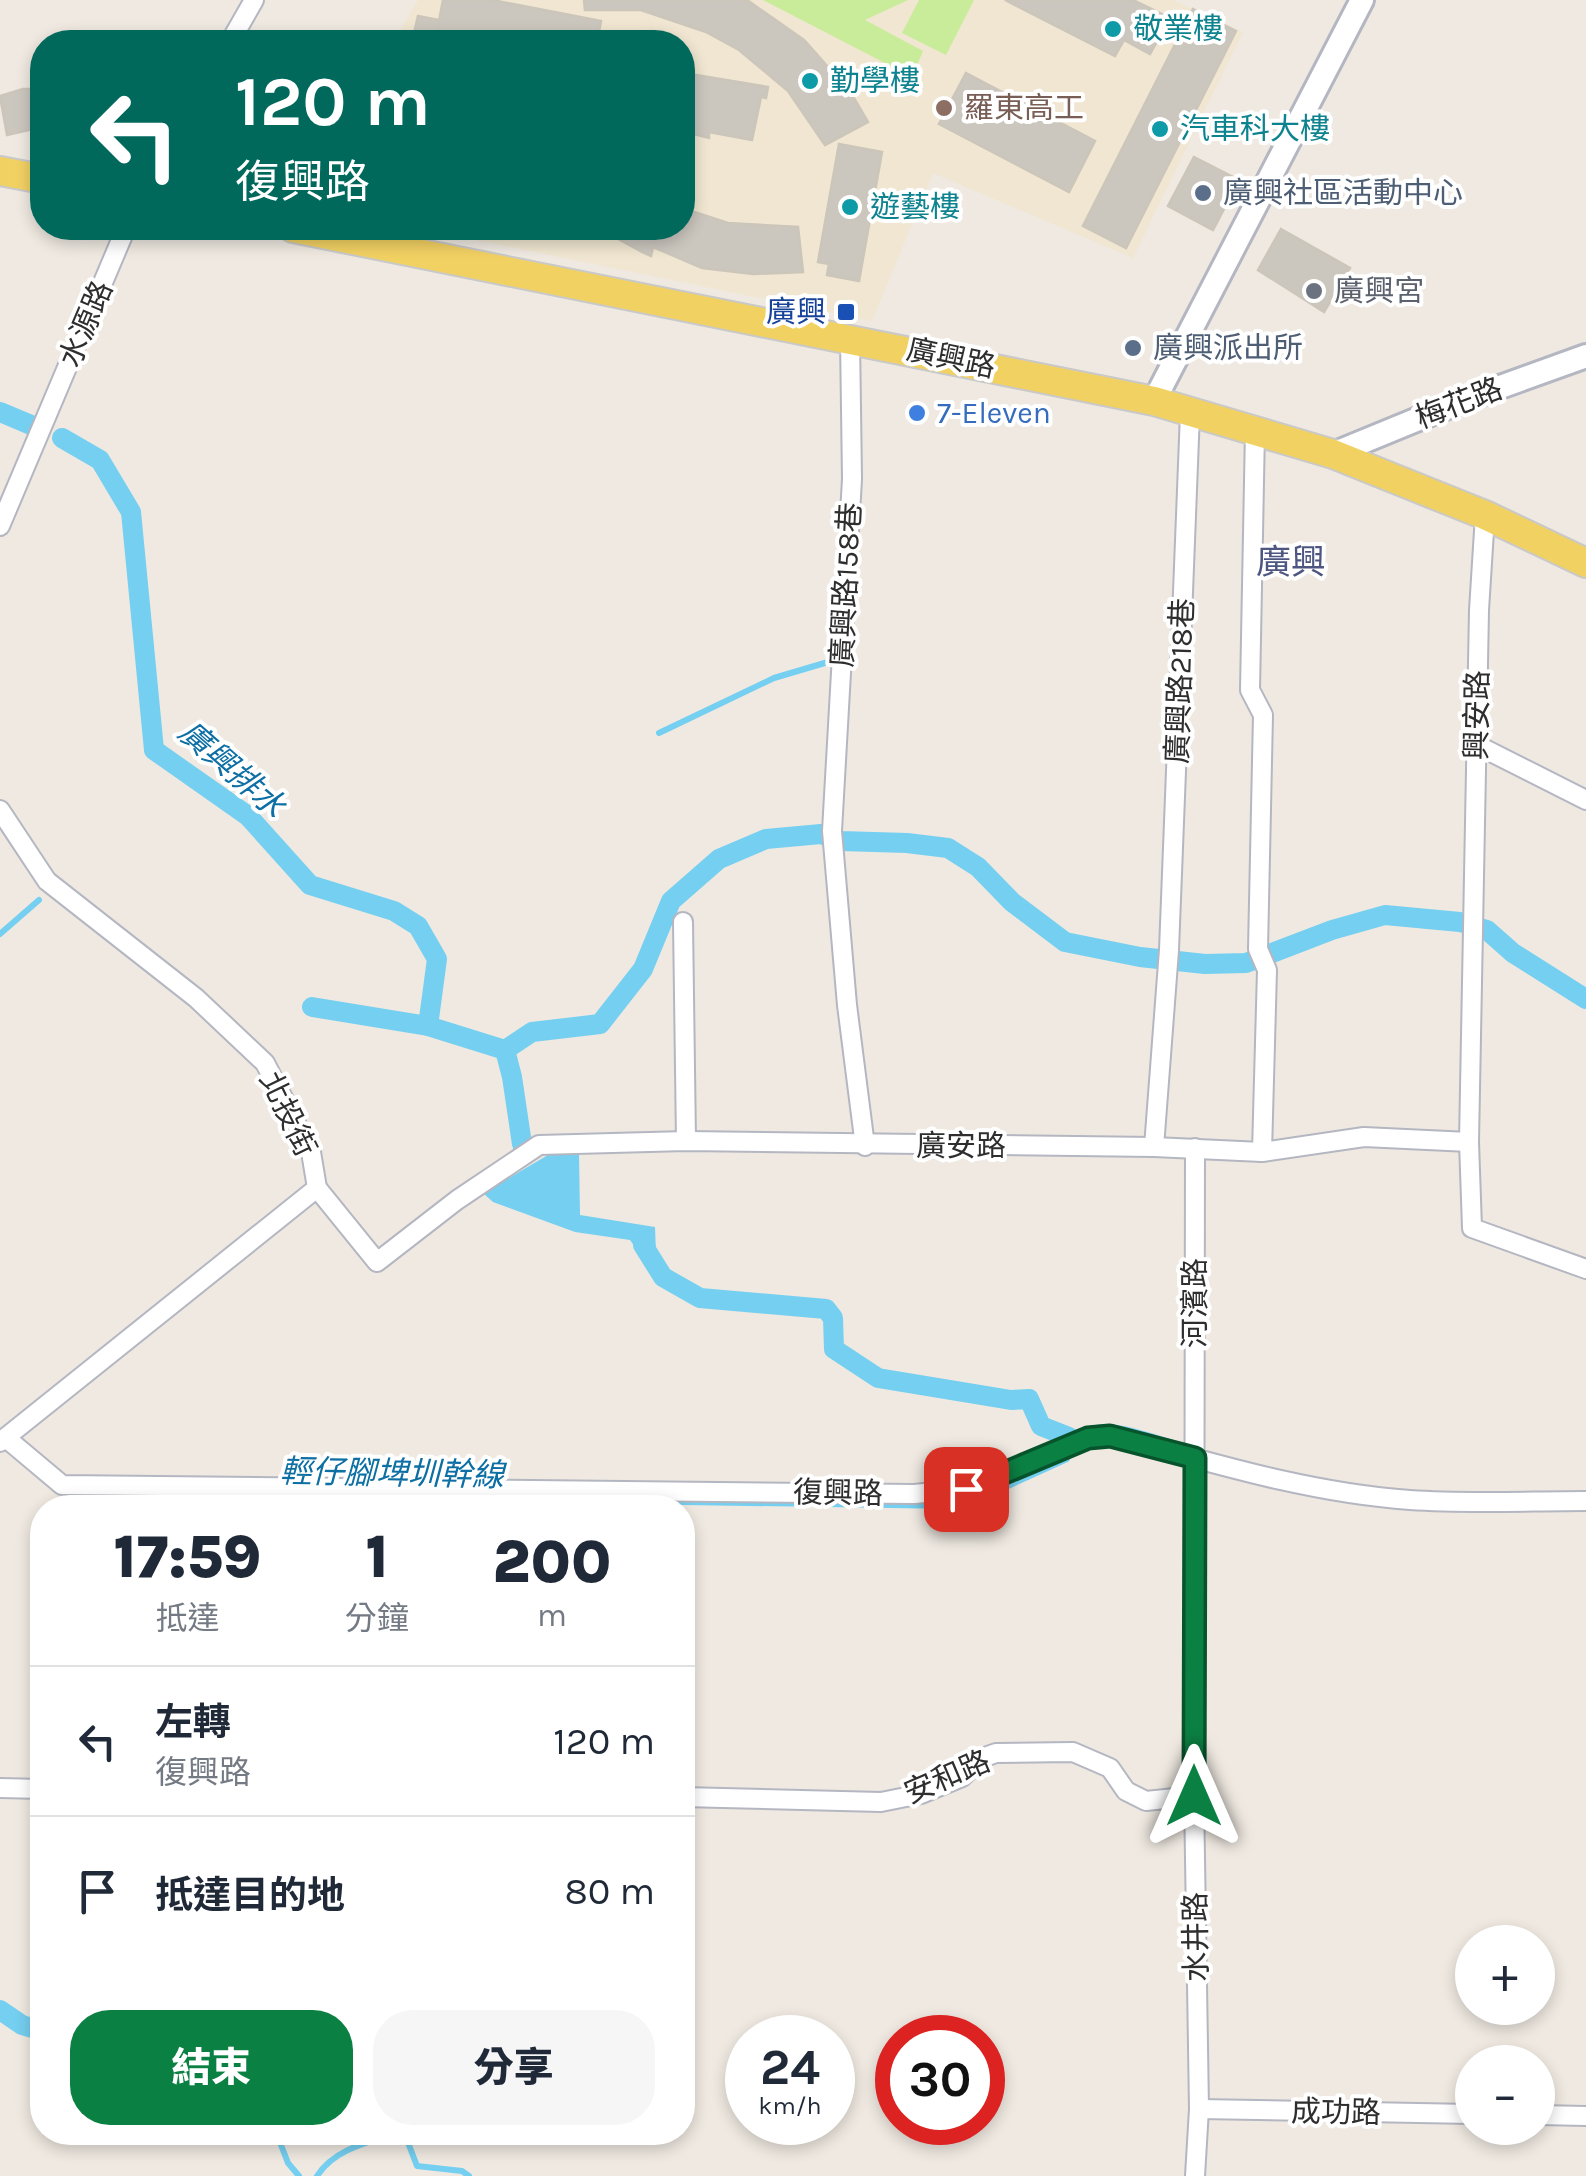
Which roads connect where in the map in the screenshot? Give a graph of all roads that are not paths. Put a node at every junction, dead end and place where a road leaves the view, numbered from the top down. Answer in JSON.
{"nodes":[{"id":1,"x":254,"y":0,"type":"edge"},
{"id":2,"x":1362,"y":0,"type":"edge"},
{"id":3,"x":237,"y":30,"type":"edge"},
{"id":4,"x":0,"y":170,"type":"edge"},
{"id":5,"x":30,"y":176,"type":"edge"},
{"id":6,"x":121,"y":240,"type":"edge"},
{"id":7,"x":354,"y":240,"type":"edge"},
{"id":8,"x":850,"y":338,"type":"junction"},
{"id":9,"x":1586,"y":356,"type":"edge"},
{"id":10,"x":1154,"y":400,"type":"junction"},
{"id":11,"x":1190,"y":413,"type":"junction"},
{"id":12,"x":1255,"y":430,"type":"junction"},
{"id":13,"x":1333,"y":454,"type":"junction"},
{"id":14,"x":1484,"y":514,"type":"junction"},
{"id":15,"x":0,"y":526,"type":"edge"},
{"id":16,"x":1586,"y":563,"type":"edge"},
{"id":17,"x":1477,"y":745,"type":"junction"},
{"id":18,"x":1586,"y":800,"type":"edge"},
{"id":19,"x":0,"y":810,"type":"edge"},
{"id":20,"x":683,"y":922,"type":"dead end"},
{"id":21,"x":686,"y":1141,"type":"junction"},
{"id":22,"x":1469,"y":1142,"type":"junction"},
{"id":23,"x":865,"y":1146,"type":"junction"},
{"id":24,"x":1154,"y":1148,"type":"junction"},
{"id":25,"x":1195,"y":1148,"type":"junction"},
{"id":26,"x":1262,"y":1152,"type":"junction"},
{"id":27,"x":317,"y":1188,"type":"junction"},
{"id":28,"x":1586,"y":1269,"type":"edge"},
{"id":29,"x":3,"y":1440,"type":"edge"},
{"id":30,"x":1195,"y":1458,"type":"junction"},
{"id":31,"x":1586,"y":1501,"type":"edge"},
{"id":32,"x":0,"y":1788,"type":"edge"},
{"id":33,"x":30,"y":1789,"type":"edge"},
{"id":34,"x":1194,"y":1796,"type":"junction"},
{"id":35,"x":695,"y":1798,"type":"edge"},
{"id":36,"x":1199,"y":2109,"type":"junction"},
{"id":37,"x":1455,"y":2114,"type":"edge"},
{"id":38,"x":1555,"y":2116,"type":"edge"},
{"id":39,"x":1586,"y":2116,"type":"edge"},
{"id":40,"x":1194,"y":2176,"type":"edge"}],
"edges":[{"from":1,"to":3,"type":"street"},
{"from":2,"to":10,"type":"street"},
{"from":4,"to":5,"type":"main road"},
{"from":6,"to":15,"type":"street","name":"水源路"},
{"from":7,"to":8,"type":"main road","name":"廣興路"},
{"from":8,"to":10,"type":"main road","name":"廣興路"},
{"from":8,"to":23,"type":"street","name":"廣興路158巷"},
{"from":9,"to":13,"type":"street","name":"梅花路"},
{"from":10,"to":11,"type":"main road","name":"廣興路"},
{"from":11,"to":12,"type":"main road","name":"廣興路"},
{"from":11,"to":24,"type":"street","name":"廣興路218巷"},
{"from":12,"to":13,"type":"main road","name":"廣興路"},
{"from":12,"to":26,"type":"street"},
{"from":13,"to":14,"type":"main road","name":"廣興路"},
{"from":14,"to":16,"type":"main road","name":"廣興路"},
{"from":14,"to":17,"type":"street","name":"興安路"},
{"from":17,"to":18,"type":"street"},
{"from":17,"to":22,"type":"street","name":"興安路"},
{"from":19,"to":27,"type":"street","name":"北投街"},
{"from":20,"to":21,"type":"street"},
{"from":21,"to":23,"type":"street","name":"廣安路"},
{"from":21,"to":27,"type":"street","name":"廣安路"},
{"from":22,"to":26,"type":"street","name":"廣安路"},
{"from":22,"to":28,"type":"street"},
{"from":23,"to":24,"type":"street","name":"廣安路"},
{"from":24,"to":25,"type":"street","name":"廣安路"},
{"from":25,"to":26,"type":"street","name":"廣安路"},
{"from":25,"to":30,"type":"street","name":"河濱路"},
{"from":27,"to":29,"type":"street","name":"北投街"},
{"from":29,"to":30,"type":"street","name":"復興路"},
{"from":30,"to":31,"type":"street","name":"復興路"},
{"from":30,"to":34,"type":"street","name":"水井路"},
{"from":32,"to":33,"type":"street"},
{"from":34,"to":35,"type":"street","name":"安和路"},
{"from":34,"to":36,"type":"street","name":"水井路"},
{"from":36,"to":37,"type":"street","name":"成功路"},
{"from":36,"to":40,"type":"street","name":"水井路"},
{"from":38,"to":39,"type":"street"}]}
